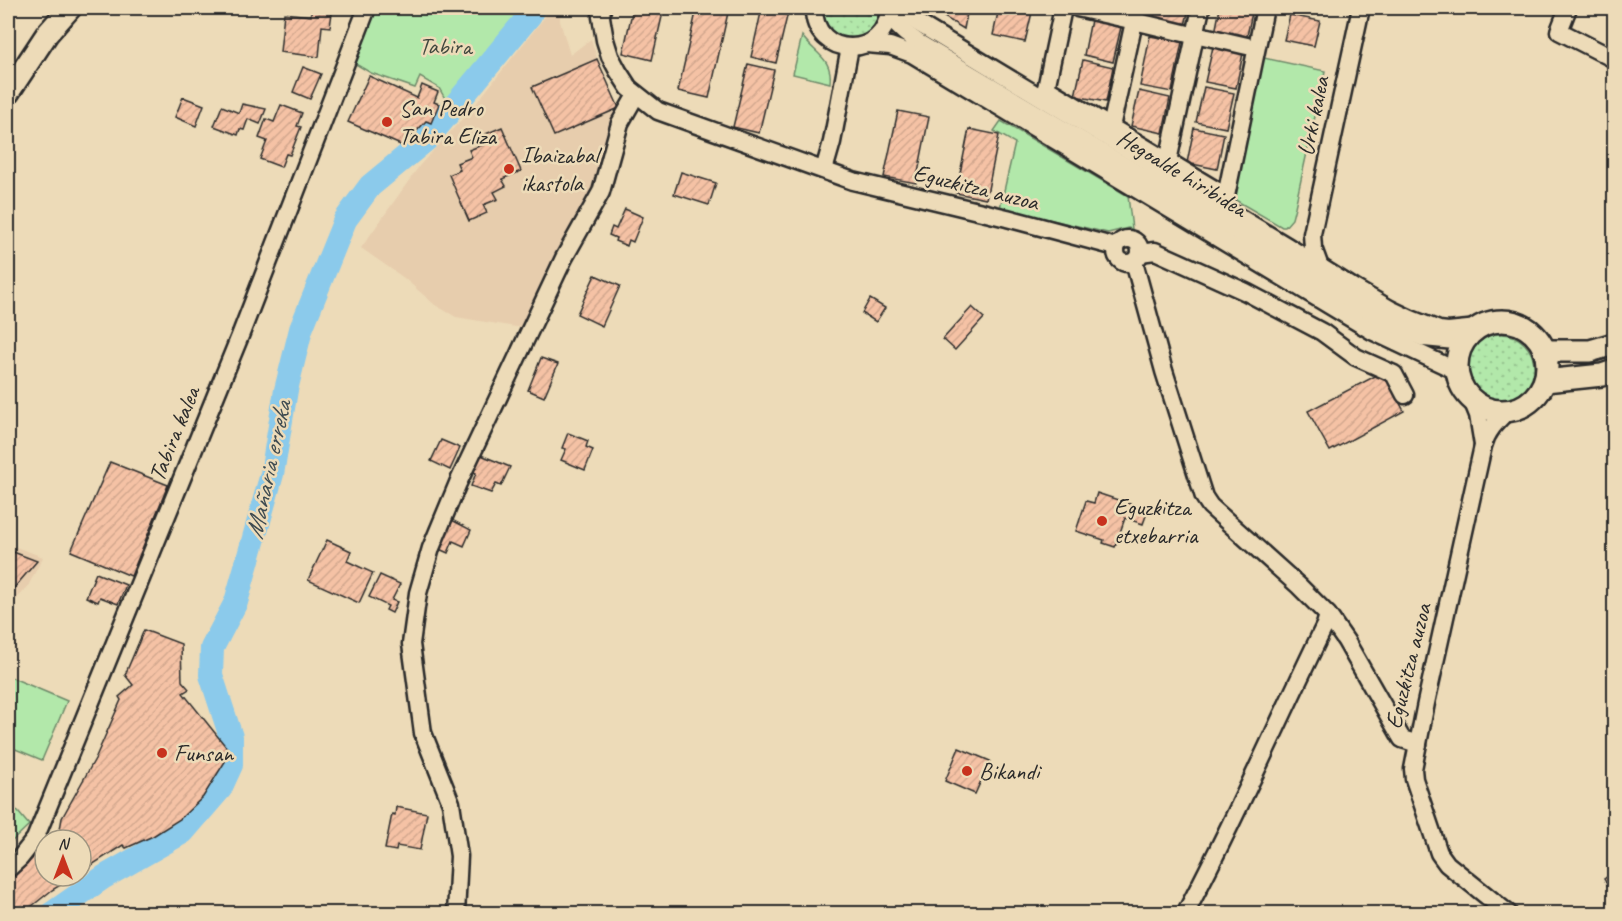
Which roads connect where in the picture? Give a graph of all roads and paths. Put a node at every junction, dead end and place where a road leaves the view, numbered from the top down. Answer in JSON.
{"nodes":[{"id":1,"x":54,"y":8,"type":"edge"},
{"id":2,"x":70,"y":8,"type":"edge"},
{"id":3,"x":367,"y":8,"type":"edge"},
{"id":4,"x":602,"y":8,"type":"edge"},
{"id":5,"x":1063,"y":8,"type":"edge"},
{"id":6,"x":1077,"y":8,"type":"edge"},
{"id":7,"x":1201,"y":8,"type":"edge"},
{"id":8,"x":1265,"y":8,"type":"edge"},
{"id":9,"x":1361,"y":8,"type":"edge"},
{"id":10,"x":1568,"y":8,"type":"edge"},
{"id":11,"x":813,"y":9,"type":"edge"},
{"id":12,"x":893,"y":11,"type":"edge"},
{"id":13,"x":1132,"y":16,"type":"edge"},
{"id":14,"x":47,"y":34,"type":"junction"},
{"id":15,"x":1192,"y":34,"type":"junction"},
{"id":16,"x":867,"y":44,"type":"junction"},
{"id":17,"x":1247,"y":46,"type":"dead end"},
{"id":18,"x":850,"y":47,"type":"junction"},
{"id":19,"x":1614,"y":59,"type":"edge"},
{"id":20,"x":8,"y":93,"type":"edge"},
{"id":21,"x":1045,"y":94,"type":"junction"},
{"id":22,"x":636,"y":95,"type":"junction"},
{"id":23,"x":1111,"y":127,"type":"junction"},
{"id":24,"x":1168,"y":161,"type":"junction"},
{"id":25,"x":825,"y":170,"type":"junction"},
{"id":26,"x":1312,"y":234,"type":"junction"},
{"id":27,"x":1287,"y":246,"type":"junction"},
{"id":28,"x":1137,"y":257,"type":"junction"},
{"id":29,"x":1320,"y":267,"type":"junction"},
{"id":30,"x":1471,"y":334,"type":"junction"},
{"id":31,"x":1614,"y":344,"type":"edge"},
{"id":32,"x":1544,"y":351,"type":"junction"},
{"id":33,"x":1614,"y":370,"type":"edge"},
{"id":34,"x":1457,"y":371,"type":"junction"},
{"id":35,"x":1545,"y":381,"type":"junction"},
{"id":36,"x":1405,"y":395,"type":"dead end"},
{"id":37,"x":1472,"y":400,"type":"junction"},
{"id":38,"x":1507,"y":411,"type":"junction"},
{"id":39,"x":1483,"y":446,"type":"junction"},
{"id":40,"x":1328,"y":615,"type":"junction"},
{"id":41,"x":1418,"y":744,"type":"junction"},
{"id":42,"x":8,"y":869,"type":"edge"},
{"id":43,"x":456,"y":914,"type":"edge"},
{"id":44,"x":1185,"y":914,"type":"edge"},
{"id":45,"x":1509,"y":914,"type":"edge"}],
"edges":[{"from":1,"to":14,"type":"main road"},
{"from":2,"to":14,"type":"main road"},
{"from":3,"to":42,"type":"street","name":"Tabira kalea"},
{"from":4,"to":22,"type":"street","name":"Eguzkitza auzoa"},
{"from":5,"to":21,"type":"street"},
{"from":6,"to":13,"type":"street"},
{"from":7,"to":15,"type":"street","name":"Hegoalde hiribidea"},
{"from":8,"to":24,"type":"street","name":"Hegoalde hiribidea"},
{"from":9,"to":26,"type":"street","name":"Urki kalea"},
{"from":10,"to":19,"type":"street"},
{"from":11,"to":18,"type":"street"},
{"from":12,"to":16,"type":"street"},
{"from":12,"to":21,"type":"street"},
{"from":12,"to":30,"type":"street","name":"Hegoalde hiribidea"},
{"from":13,"to":15,"type":"street"},
{"from":13,"to":23,"type":"street","name":"Hegoalde hiribidea"},
{"from":14,"to":20,"type":"main road"},
{"from":15,"to":17,"type":"street"},
{"from":15,"to":24,"type":"street","name":"Hegoalde hiribidea"},
{"from":16,"to":18,"type":"street"},
{"from":16,"to":34,"type":"street"},
{"from":18,"to":25,"type":"street"},
{"from":21,"to":23,"type":"street","name":"Hegoalde hiribidea"},
{"from":21,"to":27,"type":"street"},
{"from":22,"to":25,"type":"street","name":"Eguzkitza auzoa"},
{"from":22,"to":43,"type":"street"},
{"from":23,"to":24,"type":"street","name":"Hegoalde hiribidea"},
{"from":25,"to":28,"type":"street","name":"Eguzkitza auzoa"},
{"from":26,"to":27,"type":"street"},
{"from":26,"to":29,"type":"street"},
{"from":27,"to":29,"type":"street"},
{"from":28,"to":36,"type":"street","name":"Eguzkitza auzoa"},
{"from":28,"to":40,"type":"street","name":"Eguzkitza auzoa"},
{"from":29,"to":30,"type":"street"},
{"from":30,"to":32,"type":"main road"},
{"from":30,"to":34,"type":"main road"},
{"from":31,"to":32,"type":"main road"},
{"from":32,"to":35,"type":"main road"},
{"from":33,"to":35,"type":"main road"},
{"from":34,"to":37,"type":"main road"},
{"from":35,"to":38,"type":"main road"},
{"from":37,"to":38,"type":"main road"},
{"from":37,"to":39,"type":"street"},
{"from":38,"to":39,"type":"street"},
{"from":39,"to":41,"type":"street","name":"Eguzkitza auzoa"},
{"from":40,"to":41,"type":"street","name":"Eguzkitza auzoa"},
{"from":40,"to":44,"type":"street"},
{"from":41,"to":45,"type":"street"}]}
